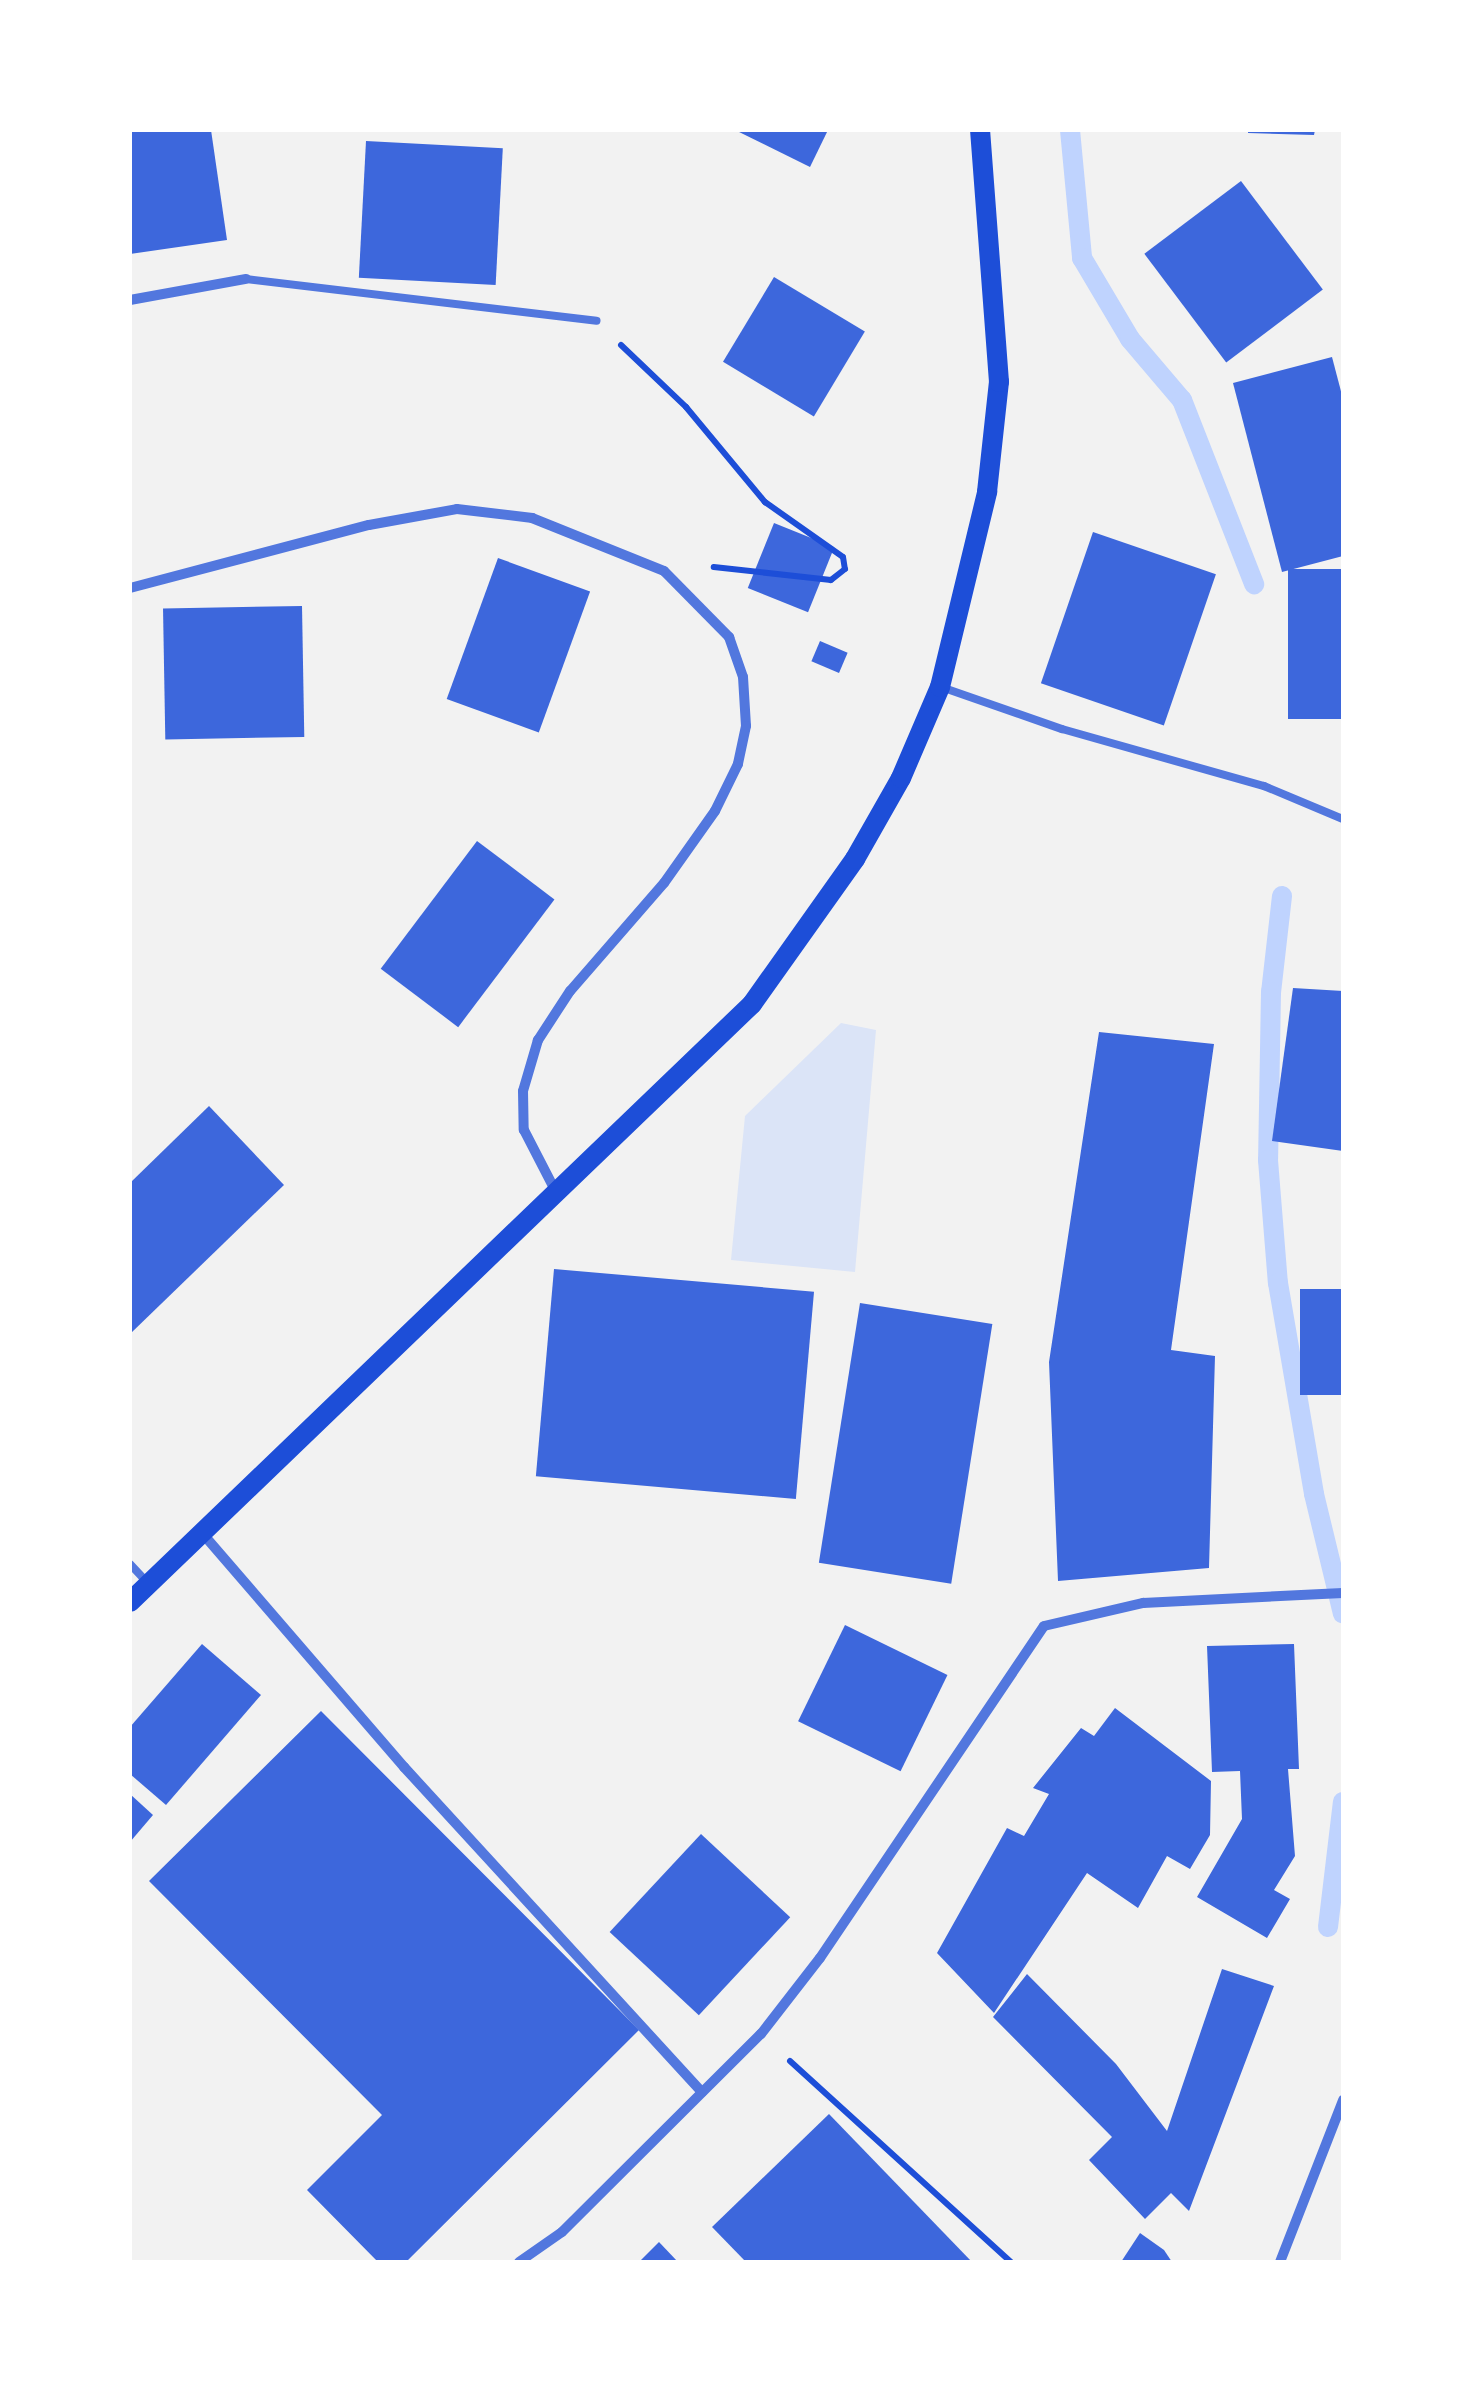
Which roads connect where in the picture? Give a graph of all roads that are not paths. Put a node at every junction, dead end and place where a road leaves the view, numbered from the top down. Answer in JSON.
{"nodes":[{"id":1,"x":980,"y":130,"type":"edge"},
{"id":2,"x":246,"y":278,"type":"joint"},
{"id":3,"x":130,"y":300,"type":"edge"},
{"id":4,"x":596,"y":322,"type":"road end"},
{"id":5,"x":130,"y":588,"type":"edge"},
{"id":6,"x":940,"y":686,"type":"junction"},
{"id":7,"x":1343,"y":819,"type":"edge"},
{"id":8,"x":558,"y":1196,"type":"junction"},
{"id":9,"x":203,"y":1534,"type":"junction"},
{"id":10,"x":130,"y":1564,"type":"edge"},
{"id":11,"x":148,"y":1584,"type":"junction"},
{"id":12,"x":1343,"y":1593,"type":"edge"},
{"id":13,"x":130,"y":1602,"type":"edge"},
{"id":14,"x":702,"y":2092,"type":"junction"},
{"id":15,"x":1343,"y":2100,"type":"edge"},
{"id":16,"x":519,"y":2262,"type":"edge"},
{"id":17,"x":1280,"y":2262,"type":"edge"}],
"edges":[{"from":1,"to":6,"type":"main road"},
{"from":2,"to":3,"type":"street"},
{"from":2,"to":4,"type":"lane"},
{"from":5,"to":8,"type":"street"},
{"from":6,"to":7,"type":"lane"},
{"from":6,"to":8,"type":"main road"},
{"from":8,"to":9,"type":"main road"},
{"from":9,"to":11,"type":"main road"},
{"from":9,"to":14,"type":"street"},
{"from":10,"to":11,"type":"lane"},
{"from":11,"to":13,"type":"main road"},
{"from":12,"to":14,"type":"street"},
{"from":14,"to":16,"type":"street"},
{"from":15,"to":17,"type":"street"}]}
